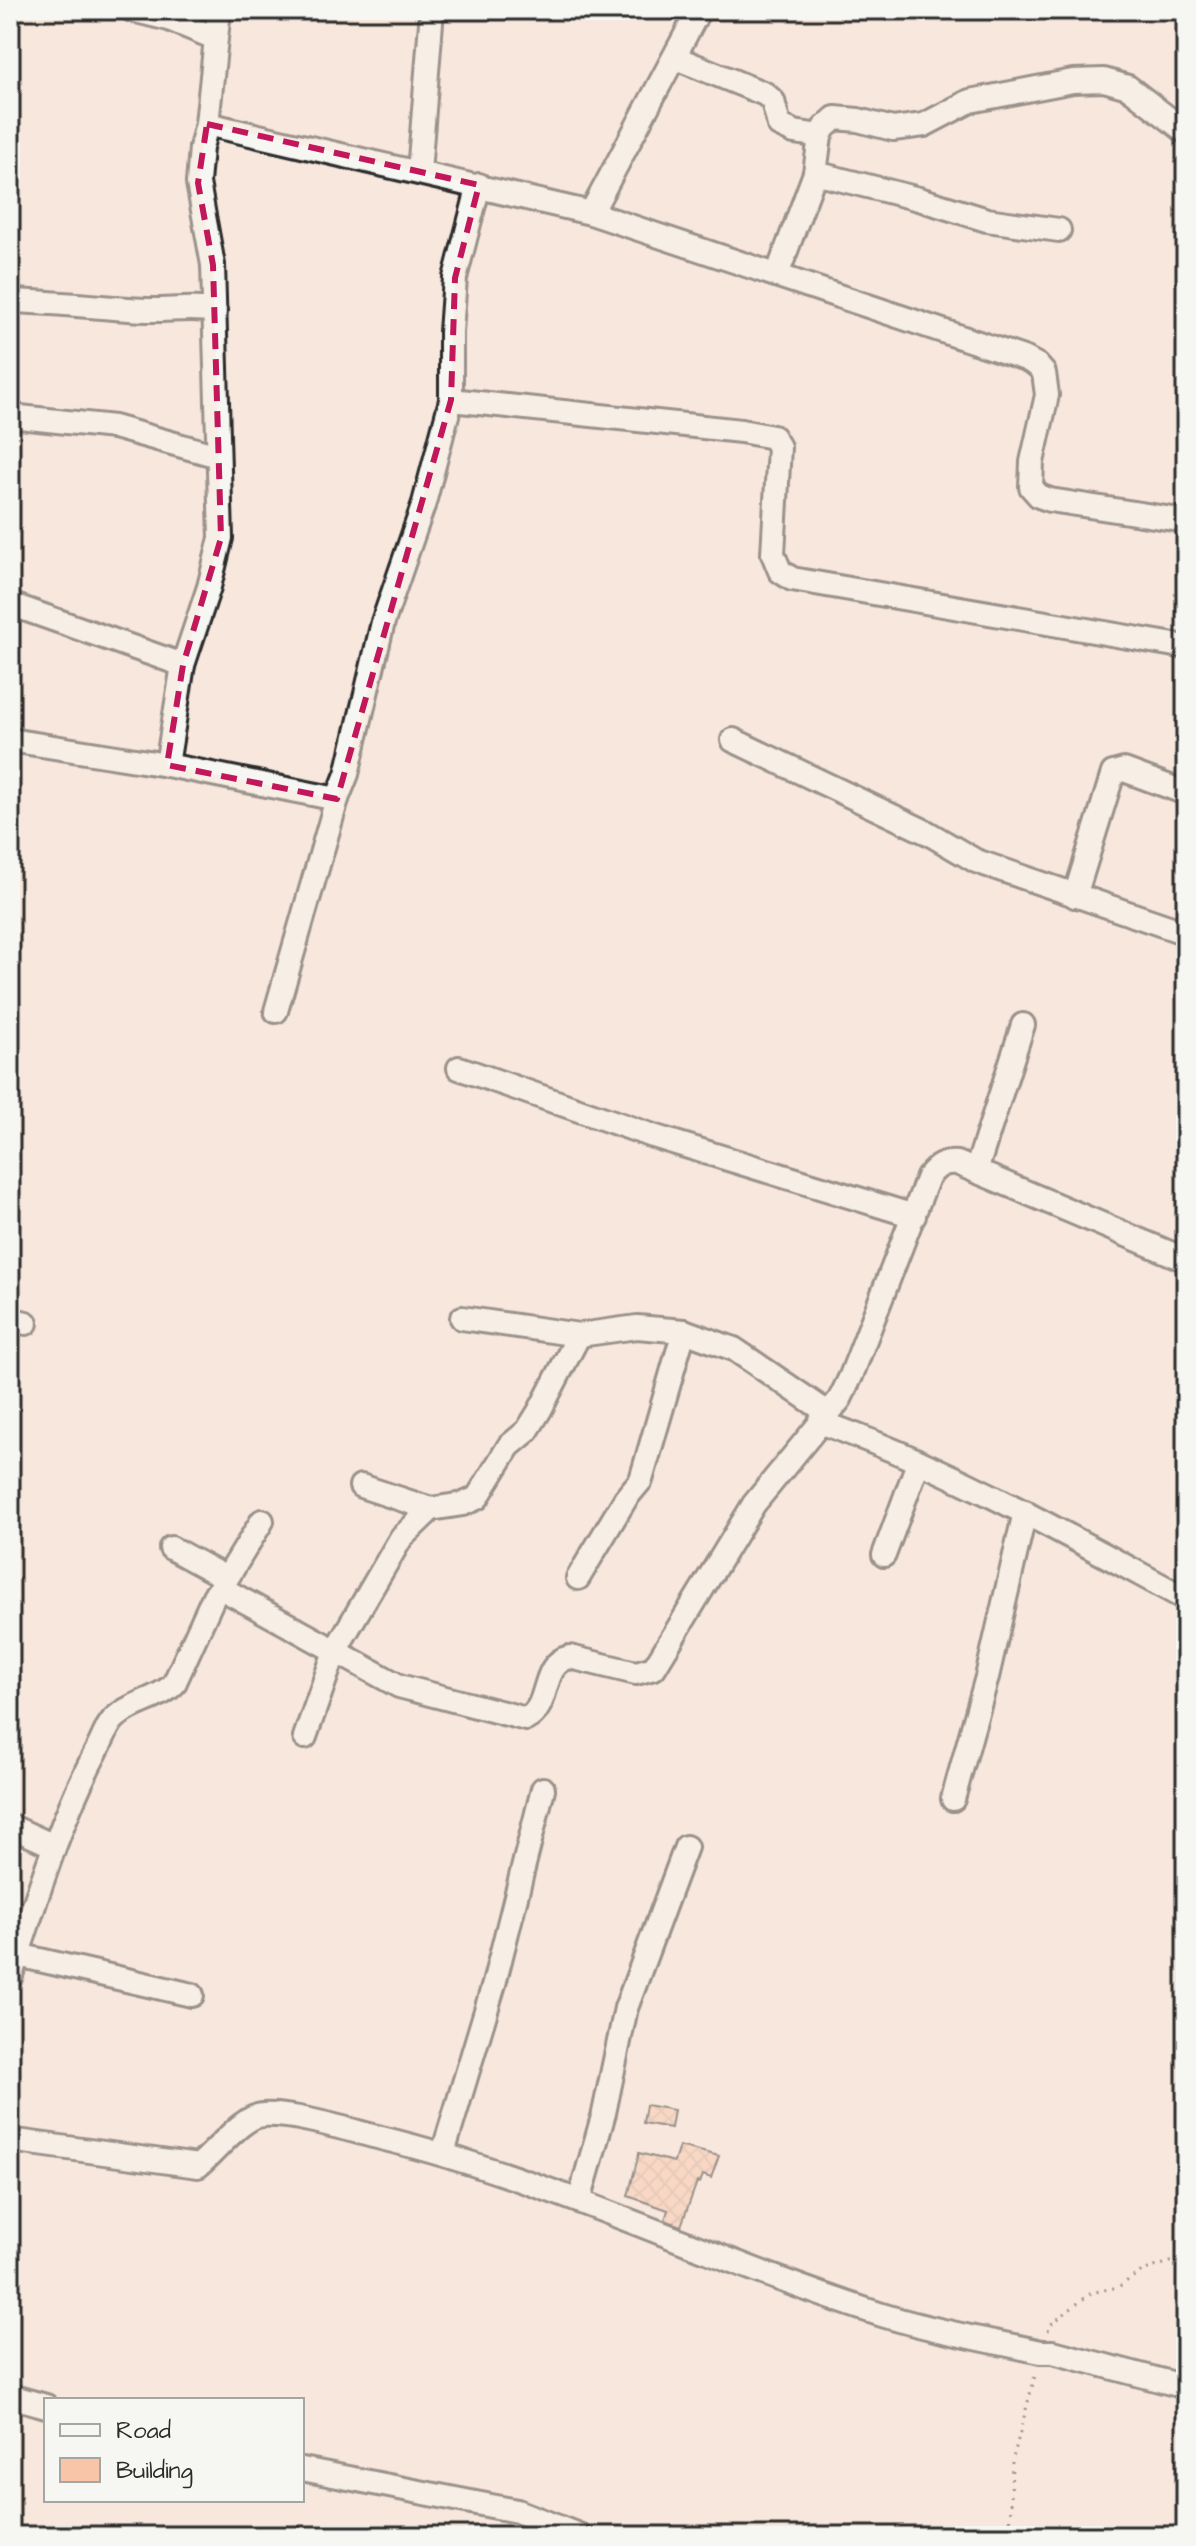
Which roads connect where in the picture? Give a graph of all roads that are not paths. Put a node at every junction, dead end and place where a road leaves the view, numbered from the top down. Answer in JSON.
{"nodes":[{"id":1,"x":132,"y":10,"type":"edge"},
{"id":2,"x":219,"y":10,"type":"edge"},
{"id":3,"x":432,"y":10,"type":"edge"},
{"id":4,"x":699,"y":10,"type":"edge"},
{"id":5,"x":215,"y":38,"type":"junction"},
{"id":6,"x":676,"y":58,"type":"junction"},
{"id":7,"x":207,"y":124,"type":"junction"},
{"id":8,"x":1186,"y":132,"type":"edge"},
{"id":9,"x":820,"y":136,"type":"junction"},
{"id":10,"x":419,"y":172,"type":"junction"},
{"id":11,"x":815,"y":173,"type":"junction"},
{"id":12,"x":479,"y":185,"type":"junction"},
{"id":13,"x":591,"y":213,"type":"junction"},
{"id":14,"x":1059,"y":230,"type":"dead end"},
{"id":15,"x":777,"y":275,"type":"junction"},
{"id":16,"x":10,"y":301,"type":"edge"},
{"id":17,"x":215,"y":311,"type":"junction"},
{"id":18,"x":451,"y":400,"type":"junction"},
{"id":19,"x":10,"y":416,"type":"edge"},
{"id":20,"x":218,"y":456,"type":"junction"},
{"id":21,"x":1186,"y":521,"type":"edge"},
{"id":22,"x":10,"y":604,"type":"edge"},
{"id":23,"x":1186,"y":647,"type":"edge"},
{"id":24,"x":183,"y":665,"type":"junction"},
{"id":25,"x":10,"y":740,"type":"edge"},
{"id":26,"x":733,"y":740,"type":"dead end"},
{"id":27,"x":167,"y":765,"type":"junction"},
{"id":28,"x":1186,"y":793,"type":"edge"},
{"id":29,"x":337,"y":799,"type":"junction"},
{"id":30,"x":1075,"y":896,"type":"junction"},
{"id":31,"x":1186,"y":933,"type":"edge"},
{"id":32,"x":276,"y":1011,"type":"dead end"},
{"id":33,"x":1023,"y":1025,"type":"dead end"},
{"id":34,"x":459,"y":1068,"type":"dead end"},
{"id":35,"x":976,"y":1171,"type":"junction"},
{"id":36,"x":914,"y":1216,"type":"junction"},
{"id":37,"x":1186,"y":1260,"type":"edge"},
{"id":38,"x":462,"y":1318,"type":"dead end"},
{"id":39,"x":684,"y":1331,"type":"junction"},
{"id":40,"x":579,"y":1335,"type":"junction"},
{"id":41,"x":824,"y":1418,"type":"junction"},
{"id":42,"x":918,"y":1463,"type":"junction"},
{"id":43,"x":361,"y":1486,"type":"dead end"},
{"id":44,"x":431,"y":1509,"type":"junction"},
{"id":45,"x":1025,"y":1512,"type":"junction"},
{"id":46,"x":262,"y":1521,"type":"dead end"},
{"id":47,"x":171,"y":1548,"type":"dead end"},
{"id":48,"x":884,"y":1555,"type":"dead end"},
{"id":49,"x":578,"y":1578,"type":"dead end"},
{"id":50,"x":223,"y":1583,"type":"junction"},
{"id":51,"x":1186,"y":1599,"type":"edge"},
{"id":52,"x":335,"y":1651,"type":"junction"},
{"id":53,"x":305,"y":1737,"type":"dead end"},
{"id":54,"x":543,"y":1789,"type":"dead end"},
{"id":55,"x":953,"y":1799,"type":"dead end"},
{"id":56,"x":10,"y":1826,"type":"edge"},
{"id":57,"x":54,"y":1846,"type":"junction"},
{"id":58,"x":686,"y":1847,"type":"dead end"},
{"id":59,"x":18,"y":1955,"type":"junction"},
{"id":60,"x":10,"y":1978,"type":"edge"},
{"id":61,"x":192,"y":1995,"type":"dead end"},
{"id":62,"x":10,"y":2140,"type":"edge"},
{"id":63,"x":443,"y":2153,"type":"junction"},
{"id":64,"x":579,"y":2201,"type":"junction"},
{"id":65,"x":1186,"y":2387,"type":"edge"},
{"id":66,"x":10,"y":2396,"type":"edge"},
{"id":67,"x":44,"y":2405,"type":"edge"},
{"id":68,"x":304,"y":2469,"type":"edge"},
{"id":69,"x":581,"y":2536,"type":"edge"}],
"edges":[{"from":1,"to":5,"type":"street"},
{"from":2,"to":5,"type":"street"},
{"from":3,"to":10,"type":"street"},
{"from":4,"to":6,"type":"street"},
{"from":5,"to":7,"type":"street"},
{"from":6,"to":9,"type":"street"},
{"from":6,"to":13,"type":"street"},
{"from":7,"to":10,"type":"street"},
{"from":7,"to":17,"type":"street"},
{"from":8,"to":9,"type":"street"},
{"from":9,"to":11,"type":"street"},
{"from":10,"to":12,"type":"street"},
{"from":11,"to":14,"type":"street"},
{"from":11,"to":15,"type":"street"},
{"from":12,"to":13,"type":"street"},
{"from":12,"to":18,"type":"street"},
{"from":13,"to":15,"type":"street"},
{"from":15,"to":21,"type":"street"},
{"from":16,"to":17,"type":"street"},
{"from":17,"to":20,"type":"street"},
{"from":18,"to":23,"type":"street"},
{"from":18,"to":29,"type":"street"},
{"from":19,"to":20,"type":"street"},
{"from":20,"to":24,"type":"street"},
{"from":22,"to":24,"type":"street"},
{"from":24,"to":27,"type":"street"},
{"from":25,"to":27,"type":"street"},
{"from":26,"to":30,"type":"street"},
{"from":27,"to":29,"type":"street"},
{"from":28,"to":30,"type":"street"},
{"from":29,"to":32,"type":"street"},
{"from":30,"to":31,"type":"street"},
{"from":33,"to":35,"type":"street"},
{"from":34,"to":36,"type":"street"},
{"from":35,"to":36,"type":"street"},
{"from":35,"to":37,"type":"street"},
{"from":36,"to":41,"type":"street"},
{"from":38,"to":40,"type":"street"},
{"from":39,"to":40,"type":"street"},
{"from":39,"to":41,"type":"street"},
{"from":39,"to":49,"type":"street"},
{"from":40,"to":44,"type":"street"},
{"from":41,"to":42,"type":"street"},
{"from":41,"to":52,"type":"street"},
{"from":42,"to":45,"type":"street"},
{"from":42,"to":48,"type":"street"},
{"from":43,"to":44,"type":"street"},
{"from":44,"to":52,"type":"street"},
{"from":45,"to":51,"type":"street"},
{"from":45,"to":55,"type":"street"},
{"from":46,"to":50,"type":"street"},
{"from":47,"to":50,"type":"street"},
{"from":50,"to":52,"type":"street"},
{"from":50,"to":57,"type":"street"},
{"from":52,"to":53,"type":"street"},
{"from":54,"to":63,"type":"street"},
{"from":56,"to":57,"type":"street"},
{"from":57,"to":59,"type":"street"},
{"from":58,"to":64,"type":"street"},
{"from":59,"to":60,"type":"street"},
{"from":59,"to":61,"type":"street"},
{"from":62,"to":63,"type":"street"},
{"from":63,"to":64,"type":"street"},
{"from":64,"to":65,"type":"street"},
{"from":66,"to":67,"type":"street"},
{"from":68,"to":69,"type":"street"}]}
